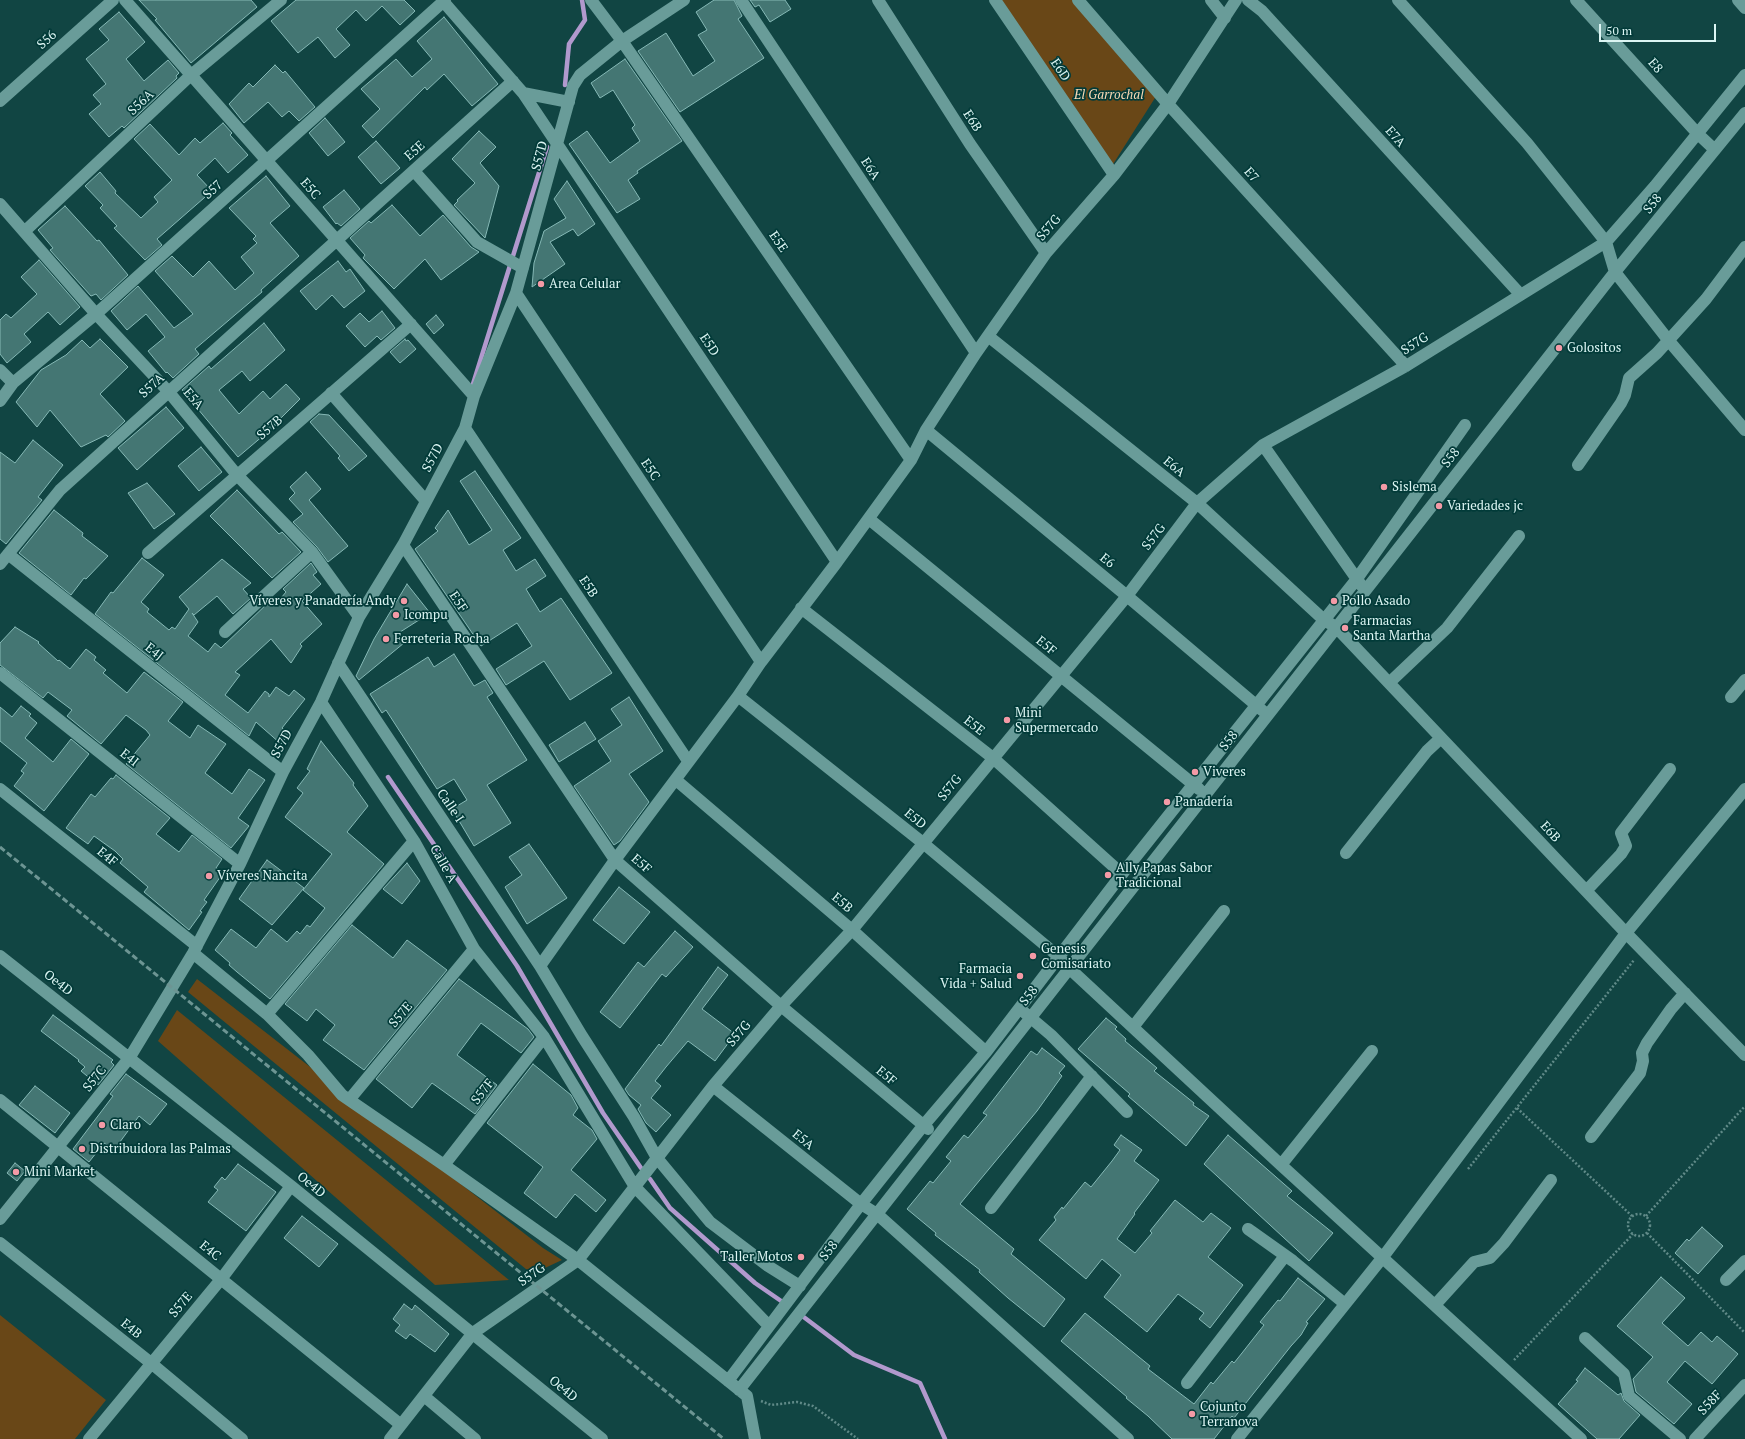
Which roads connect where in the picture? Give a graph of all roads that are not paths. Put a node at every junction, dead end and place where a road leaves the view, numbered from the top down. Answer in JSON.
{"nodes":[{"id":1,"x":113,"y":0,"type":"edge"},
{"id":2,"x":125,"y":0,"type":"edge"},
{"id":3,"x":281,"y":0,"type":"edge"},
{"id":4,"x":444,"y":0,"type":"edge"},
{"id":5,"x":591,"y":0,"type":"edge"},
{"id":6,"x":684,"y":0,"type":"edge"},
{"id":7,"x":741,"y":0,"type":"edge"},
{"id":8,"x":878,"y":0,"type":"edge"},
{"id":9,"x":995,"y":0,"type":"edge"},
{"id":10,"x":1078,"y":0,"type":"edge"},
{"id":11,"x":1211,"y":0,"type":"edge"},
{"id":12,"x":1236,"y":0,"type":"edge"},
{"id":13,"x":1248,"y":0,"type":"edge"},
{"id":14,"x":1398,"y":0,"type":"edge"},
{"id":15,"x":1576,"y":0,"type":"edge"},
{"id":16,"x":1738,"y":0,"type":"edge"},
{"id":17,"x":1745,"y":8,"type":"edge"},
{"id":18,"x":1225,"y":18,"type":"junction"},
{"id":19,"x":622,"y":41,"type":"junction"},
{"id":20,"x":191,"y":75,"type":"junction"},
{"id":21,"x":1745,"y":75,"type":"edge"},
{"id":22,"x":512,"y":81,"type":"junction"},
{"id":23,"x":523,"y":93,"type":"junction"},
{"id":24,"x":0,"y":101,"type":"edge"},
{"id":25,"x":569,"y":102,"type":"junction"},
{"id":26,"x":1168,"y":104,"type":"junction"},
{"id":27,"x":1745,"y":113,"type":"edge"},
{"id":28,"x":1698,"y":134,"type":"junction"},
{"id":29,"x":558,"y":144,"type":"junction"},
{"id":30,"x":1715,"y":150,"type":"junction"},
{"id":31,"x":266,"y":160,"type":"junction"},
{"id":32,"x":414,"y":171,"type":"junction"},
{"id":33,"x":1114,"y":175,"type":"junction"},
{"id":34,"x":0,"y":204,"type":"edge"},
{"id":35,"x":25,"y":231,"type":"junction"},
{"id":36,"x":337,"y":241,"type":"junction"},
{"id":37,"x":1606,"y":242,"type":"junction"},
{"id":38,"x":1745,"y":247,"type":"edge"},
{"id":39,"x":1046,"y":253,"type":"junction"},
{"id":40,"x":523,"y":268,"type":"junction"},
{"id":41,"x":1615,"y":272,"type":"junction"},
{"id":42,"x":516,"y":293,"type":"junction"},
{"id":43,"x":1520,"y":294,"type":"junction"},
{"id":44,"x":96,"y":314,"type":"junction"},
{"id":45,"x":410,"y":324,"type":"junction"},
{"id":46,"x":988,"y":336,"type":"junction"},
{"id":47,"x":1669,"y":341,"type":"junction"},
{"id":48,"x":976,"y":353,"type":"junction"},
{"id":49,"x":1406,"y":366,"type":"junction"},
{"id":50,"x":0,"y":370,"type":"edge"},
{"id":51,"x":13,"y":384,"type":"junction"},
{"id":52,"x":168,"y":391,"type":"junction"},
{"id":53,"x":331,"y":393,"type":"junction"},
{"id":54,"x":474,"y":396,"type":"junction"},
{"id":55,"x":0,"y":401,"type":"edge"},
{"id":56,"x":1465,"y":425,"type":"dead end"},
{"id":57,"x":465,"y":428,"type":"junction"},
{"id":58,"x":926,"y":430,"type":"junction"},
{"id":59,"x":1745,"y":430,"type":"edge"},
{"id":60,"x":1263,"y":445,"type":"junction"},
{"id":61,"x":911,"y":460,"type":"junction"},
{"id":62,"x":1578,"y":465,"type":"dead end"},
{"id":63,"x":237,"y":475,"type":"junction"},
{"id":64,"x":426,"y":501,"type":"junction"},
{"id":65,"x":1197,"y":503,"type":"junction"},
{"id":66,"x":869,"y":519,"type":"junction"},
{"id":67,"x":1519,"y":536,"type":"dead end"},
{"id":68,"x":403,"y":545,"type":"junction"},
{"id":69,"x":312,"y":552,"type":"junction"},
{"id":70,"x":148,"y":553,"type":"dead end"},
{"id":71,"x":8,"y":554,"type":"junction"},
{"id":72,"x":837,"y":562,"type":"junction"},
{"id":73,"x":0,"y":564,"type":"edge"},
{"id":74,"x":1356,"y":580,"type":"junction"},
{"id":75,"x":1366,"y":589,"type":"junction"},
{"id":76,"x":1127,"y":596,"type":"junction"},
{"id":77,"x":801,"y":608,"type":"junction"},
{"id":78,"x":359,"y":617,"type":"junction"},
{"id":79,"x":1324,"y":620,"type":"junction"},
{"id":80,"x":1336,"y":627,"type":"junction"},
{"id":81,"x":225,"y":632,"type":"dead end"},
{"id":82,"x":761,"y":662,"type":"junction"},
{"id":83,"x":338,"y":663,"type":"junction"},
{"id":84,"x":0,"y":674,"type":"edge"},
{"id":85,"x":1062,"y":677,"type":"junction"},
{"id":86,"x":1745,"y":680,"type":"edge"},
{"id":87,"x":1390,"y":683,"type":"junction"},
{"id":88,"x":738,"y":696,"type":"junction"},
{"id":89,"x":1731,"y":696,"type":"dead end"},
{"id":90,"x":320,"y":702,"type":"junction"},
{"id":91,"x":1256,"y":706,"type":"junction"},
{"id":92,"x":1268,"y":715,"type":"junction"},
{"id":93,"x":1441,"y":738,"type":"junction"},
{"id":94,"x":993,"y":758,"type":"junction"},
{"id":95,"x":688,"y":761,"type":"junction"},
{"id":96,"x":1670,"y":770,"type":"dead end"},
{"id":97,"x":283,"y":772,"type":"junction"},
{"id":98,"x":676,"y":780,"type":"junction"},
{"id":99,"x":1194,"y":785,"type":"junction"},
{"id":100,"x":0,"y":789,"type":"edge"},
{"id":101,"x":1745,"y":789,"type":"edge"},
{"id":102,"x":1205,"y":795,"type":"junction"},
{"id":103,"x":414,"y":841,"type":"junction"},
{"id":104,"x":923,"y":844,"type":"junction"},
{"id":105,"x":1346,"y":853,"type":"dead end"},
{"id":106,"x":615,"y":860,"type":"junction"},
{"id":107,"x":240,"y":864,"type":"junction"},
{"id":108,"x":1122,"y":874,"type":"junction"},
{"id":109,"x":1586,"y":891,"type":"junction"},
{"id":110,"x":1224,"y":911,"type":"dead end"},
{"id":111,"x":852,"y":930,"type":"junction"},
{"id":112,"x":1626,"y":933,"type":"junction"},
{"id":113,"x":195,"y":949,"type":"junction"},
{"id":114,"x":474,"y":949,"type":"junction"},
{"id":115,"x":0,"y":956,"type":"edge"},
{"id":116,"x":1058,"y":956,"type":"junction"},
{"id":117,"x":540,"y":966,"type":"junction"},
{"id":118,"x":1069,"y":968,"type":"junction"},
{"id":119,"x":1685,"y":994,"type":"junction"},
{"id":120,"x":781,"y":1006,"type":"junction"},
{"id":121,"x":1019,"y":1008,"type":"junction"},
{"id":122,"x":267,"y":1014,"type":"junction"},
{"id":123,"x":1031,"y":1017,"type":"junction"},
{"id":124,"x":1133,"y":1027,"type":"junction"},
{"id":125,"x":544,"y":1037,"type":"junction"},
{"id":126,"x":1372,"y":1051,"type":"dead end"},
{"id":127,"x":986,"y":1052,"type":"junction"},
{"id":128,"x":1745,"y":1055,"type":"edge"},
{"id":129,"x":130,"y":1057,"type":"junction"},
{"id":130,"x":1092,"y":1076,"type":"junction"},
{"id":131,"x":713,"y":1086,"type":"junction"},
{"id":132,"x":0,"y":1100,"type":"edge"},
{"id":133,"x":349,"y":1100,"type":"junction"},
{"id":134,"x":1127,"y":1112,"type":"dead end"},
{"id":135,"x":923,"y":1126,"type":"junction"},
{"id":136,"x":938,"y":1136,"type":"junction"},
{"id":137,"x":1591,"y":1137,"type":"dead end"},
{"id":138,"x":60,"y":1146,"type":"junction"},
{"id":139,"x":657,"y":1158,"type":"junction"},
{"id":140,"x":444,"y":1165,"type":"junction"},
{"id":141,"x":1281,"y":1165,"type":"junction"},
{"id":142,"x":1551,"y":1180,"type":"dead end"},
{"id":143,"x":291,"y":1186,"type":"junction"},
{"id":144,"x":635,"y":1186,"type":"junction"},
{"id":145,"x":861,"y":1204,"type":"junction"},
{"id":146,"x":991,"y":1208,"type":"dead end"},
{"id":147,"x":877,"y":1214,"type":"junction"},
{"id":148,"x":0,"y":1219,"type":"edge"},
{"id":149,"x":1248,"y":1229,"type":"dead end"},
{"id":150,"x":0,"y":1243,"type":"edge"},
{"id":151,"x":1285,"y":1256,"type":"junction"},
{"id":152,"x":1383,"y":1257,"type":"junction"},
{"id":153,"x":578,"y":1260,"type":"junction"},
{"id":154,"x":1745,"y":1261,"type":"edge"},
{"id":155,"x":222,"y":1278,"type":"junction"},
{"id":156,"x":1726,"y":1280,"type":"dead end"},
{"id":157,"x":800,"y":1286,"type":"junction"},
{"id":158,"x":1344,"y":1304,"type":"junction"},
{"id":159,"x":1435,"y":1304,"type":"junction"},
{"id":160,"x":769,"y":1326,"type":"junction"},
{"id":161,"x":473,"y":1333,"type":"junction"},
{"id":162,"x":1584,"y":1338,"type":"dead end"},
{"id":163,"x":150,"y":1363,"type":"junction"},
{"id":164,"x":728,"y":1380,"type":"junction"},
{"id":165,"x":1187,"y":1383,"type":"dead end"},
{"id":166,"x":1745,"y":1385,"type":"edge"},
{"id":167,"x":743,"y":1393,"type":"junction"},
{"id":168,"x":424,"y":1396,"type":"junction"},
{"id":169,"x":401,"y":1425,"type":"junction"},
{"id":170,"x":89,"y":1439,"type":"edge"},
{"id":171,"x":242,"y":1439,"type":"edge"},
{"id":172,"x":390,"y":1439,"type":"edge"},
{"id":173,"x":475,"y":1439,"type":"edge"},
{"id":174,"x":602,"y":1439,"type":"edge"},
{"id":175,"x":755,"y":1439,"type":"edge"},
{"id":176,"x":1128,"y":1439,"type":"edge"},
{"id":177,"x":1237,"y":1439,"type":"edge"},
{"id":178,"x":1581,"y":1439,"type":"edge"},
{"id":179,"x":1680,"y":1439,"type":"edge"},
{"id":180,"x":1695,"y":1439,"type":"edge"}],
"edges":[{"from":1,"to":24,"type":"street","name":"S56"},
{"from":2,"to":20,"type":"street","name":"E5C"},
{"from":3,"to":20,"type":"street","name":"S56A"},
{"from":4,"to":22,"type":"street"},
{"from":4,"to":31,"type":"street","name":"S57"},
{"from":5,"to":19,"type":"street"},
{"from":6,"to":19,"type":"street","name":"S57D"},
{"from":7,"to":48,"type":"street","name":"E6A"},
{"from":8,"to":39,"type":"street","name":"E6B"},
{"from":9,"to":33,"type":"street","name":"E6D"},
{"from":10,"to":26,"type":"street","name":"E7"},
{"from":11,"to":18,"type":"street"},
{"from":12,"to":18,"type":"street","name":"S57G"},
{"from":13,"to":43,"type":"street","name":"E7A"},
{"from":14,"to":37,"type":"street"},
{"from":15,"to":28,"type":"street","name":"E8"},
{"from":16,"to":17,"type":"street"},
{"from":18,"to":26,"type":"street","name":"S57G"},
{"from":19,"to":25,"type":"street","name":"S57D"},
{"from":19,"to":61,"type":"street","name":"E5E"},
{"from":20,"to":31,"type":"street","name":"E5C"},
{"from":20,"to":35,"type":"street","name":"S56A"},
{"from":21,"to":28,"type":"street","name":"S58"},
{"from":22,"to":23,"type":"street"},
{"from":22,"to":32,"type":"street","name":"E5E"},
{"from":23,"to":25,"type":"street"},
{"from":23,"to":29,"type":"street"},
{"from":25,"to":29,"type":"street","name":"S57D"},
{"from":26,"to":33,"type":"street","name":"S57G"},
{"from":26,"to":49,"type":"street","name":"E7"},
{"from":27,"to":30,"type":"street","name":"S58"},
{"from":28,"to":30,"type":"street","name":"E8"},
{"from":28,"to":37,"type":"street","name":"S58"},
{"from":29,"to":40,"type":"street","name":"S57D"},
{"from":29,"to":72,"type":"street","name":"E5D"},
{"from":30,"to":41,"type":"street","name":"S58"},
{"from":31,"to":36,"type":"street","name":"E5C"},
{"from":31,"to":44,"type":"street","name":"S57"},
{"from":32,"to":36,"type":"street","name":"E5E"},
{"from":32,"to":40,"type":"street"},
{"from":33,"to":39,"type":"street","name":"S57G"},
{"from":34,"to":35,"type":"street","name":"E5A"},
{"from":35,"to":44,"type":"street","name":"E5A"},
{"from":36,"to":45,"type":"street","name":"E5C"},
{"from":36,"to":52,"type":"street","name":"S57A"},
{"from":37,"to":41,"type":"street"},
{"from":37,"to":43,"type":"street","name":"S57G"},
{"from":38,"to":47,"type":"street"},
{"from":39,"to":46,"type":"street","name":"S57G"},
{"from":40,"to":42,"type":"street","name":"S57D"},
{"from":41,"to":47,"type":"street"},
{"from":41,"to":75,"type":"street","name":"S58"},
{"from":42,"to":54,"type":"street","name":"S57D"},
{"from":42,"to":82,"type":"street","name":"E5C"},
{"from":43,"to":49,"type":"street","name":"S57G"},
{"from":44,"to":51,"type":"street","name":"S57"},
{"from":44,"to":52,"type":"street","name":"E5A"},
{"from":45,"to":53,"type":"street","name":"S57B"},
{"from":45,"to":54,"type":"street","name":"E5C"},
{"from":46,"to":48,"type":"street","name":"S57G"},
{"from":46,"to":65,"type":"street","name":"E6A"},
{"from":47,"to":59,"type":"street"},
{"from":47,"to":62,"type":"street"},
{"from":48,"to":58,"type":"street","name":"S57G"},
{"from":49,"to":60,"type":"street","name":"S57G"},
{"from":50,"to":51,"type":"street"},
{"from":51,"to":55,"type":"street","name":"S57"},
{"from":52,"to":63,"type":"street","name":"E5A"},
{"from":52,"to":71,"type":"street","name":"S57A"},
{"from":53,"to":63,"type":"street","name":"S57B"},
{"from":53,"to":64,"type":"street"},
{"from":54,"to":57,"type":"street","name":"S57D"},
{"from":56,"to":74,"type":"street","name":"S58"},
{"from":57,"to":64,"type":"street","name":"S57D"},
{"from":57,"to":95,"type":"street","name":"E5B"},
{"from":58,"to":61,"type":"street","name":"S57G"},
{"from":58,"to":76,"type":"street","name":"E6"},
{"from":60,"to":65,"type":"street","name":"S57G"},
{"from":60,"to":74,"type":"street"},
{"from":61,"to":66,"type":"street","name":"S57G"},
{"from":63,"to":69,"type":"street","name":"E5A"},
{"from":63,"to":70,"type":"street","name":"S57B"},
{"from":64,"to":68,"type":"street","name":"S57D"},
{"from":65,"to":76,"type":"street","name":"S57G"},
{"from":65,"to":79,"type":"street","name":"E6A"},
{"from":66,"to":72,"type":"street","name":"S57G"},
{"from":66,"to":85,"type":"street","name":"E5F"},
{"from":67,"to":87,"type":"street"},
{"from":68,"to":78,"type":"street","name":"S57D"},
{"from":68,"to":106,"type":"street","name":"E5F"},
{"from":69,"to":78,"type":"street","name":"E5A"},
{"from":69,"to":81,"type":"street"},
{"from":71,"to":73,"type":"street","name":"S57A"},
{"from":71,"to":97,"type":"street","name":"E4J"},
{"from":72,"to":77,"type":"street","name":"S57G"},
{"from":74,"to":75,"type":"street"},
{"from":74,"to":79,"type":"street","name":"S58"},
{"from":75,"to":80,"type":"street","name":"S58"},
{"from":76,"to":85,"type":"street","name":"S57G"},
{"from":76,"to":91,"type":"street","name":"E6"},
{"from":77,"to":82,"type":"street","name":"S57G"},
{"from":77,"to":94,"type":"street","name":"E5E"},
{"from":78,"to":83,"type":"street","name":"S57D"},
{"from":79,"to":80,"type":"street","name":"E6A"},
{"from":79,"to":91,"type":"street","name":"S58"},
{"from":80,"to":87,"type":"street","name":"E6B"},
{"from":80,"to":92,"type":"street","name":"S58"},
{"from":82,"to":88,"type":"street","name":"S57G"},
{"from":83,"to":90,"type":"street","name":"S57D"},
{"from":83,"to":117,"type":"street","name":"Calle I"},
{"from":84,"to":107,"type":"street","name":"E4I"},
{"from":85,"to":94,"type":"street","name":"S57G"},
{"from":85,"to":99,"type":"street","name":"E5F"},
{"from":86,"to":89,"type":"street"},
{"from":87,"to":93,"type":"street","name":"E6B"},
{"from":88,"to":95,"type":"street","name":"S57G"},
{"from":88,"to":104,"type":"street","name":"E5D"},
{"from":90,"to":97,"type":"street","name":"S57D"},
{"from":90,"to":103,"type":"street","name":"Calle A"},
{"from":91,"to":92,"type":"street","name":"E6"},
{"from":91,"to":99,"type":"street","name":"S58"},
{"from":92,"to":102,"type":"street","name":"S58"},
{"from":93,"to":105,"type":"street"},
{"from":93,"to":109,"type":"street","name":"E6B"},
{"from":94,"to":104,"type":"street","name":"S57G"},
{"from":94,"to":108,"type":"street","name":"E5E"},
{"from":95,"to":98,"type":"street","name":"S57G"},
{"from":96,"to":109,"type":"street"},
{"from":97,"to":107,"type":"street","name":"S57D"},
{"from":98,"to":106,"type":"street","name":"S57G"},
{"from":98,"to":111,"type":"street","name":"E5B"},
{"from":99,"to":102,"type":"street","name":"E5F"},
{"from":99,"to":108,"type":"street","name":"S58"},
{"from":100,"to":113,"type":"street","name":"E4F"},
{"from":101,"to":112,"type":"street"},
{"from":102,"to":118,"type":"street","name":"S58"},
{"from":103,"to":114,"type":"street","name":"Calle A"},
{"from":103,"to":122,"type":"street"},
{"from":104,"to":111,"type":"street","name":"S57G"},
{"from":104,"to":116,"type":"street","name":"E5D"},
{"from":106,"to":117,"type":"street","name":"S57G"},
{"from":106,"to":120,"type":"street","name":"E5F"},
{"from":107,"to":113,"type":"street","name":"S57D"},
{"from":108,"to":116,"type":"street","name":"S58"},
{"from":109,"to":112,"type":"street","name":"E6B"},
{"from":110,"to":124,"type":"street"},
{"from":111,"to":120,"type":"street","name":"S57G"},
{"from":111,"to":127,"type":"street","name":"E5B"},
{"from":112,"to":119,"type":"street","name":"E6B"},
{"from":112,"to":152,"type":"street"},
{"from":113,"to":122,"type":"street","name":"E4F"},
{"from":113,"to":129,"type":"street","name":"S57C"},
{"from":114,"to":125,"type":"street","name":"Calle A"},
{"from":114,"to":133,"type":"street","name":"S57E"},
{"from":115,"to":129,"type":"street","name":"Oe4D"},
{"from":116,"to":118,"type":"street","name":"E5D"},
{"from":116,"to":121,"type":"street","name":"S58"},
{"from":117,"to":139,"type":"street","name":"Calle I"},
{"from":118,"to":123,"type":"street","name":"S58"},
{"from":118,"to":124,"type":"street","name":"E5D"},
{"from":119,"to":128,"type":"street","name":"E6B"},
{"from":119,"to":137,"type":"street"},
{"from":120,"to":131,"type":"street","name":"S57G"},
{"from":120,"to":135,"type":"street","name":"E5F"},
{"from":121,"to":123,"type":"street"},
{"from":121,"to":127,"type":"street","name":"S58"},
{"from":122,"to":133,"type":"street","name":"E4F"},
{"from":123,"to":130,"type":"street"},
{"from":123,"to":136,"type":"street","name":"S58"},
{"from":124,"to":141,"type":"street","name":"E5D"},
{"from":125,"to":140,"type":"street","name":"S57F"},
{"from":125,"to":144,"type":"street","name":"Calle A"},
{"from":126,"to":141,"type":"street"},
{"from":127,"to":135,"type":"street","name":"S58"},
{"from":129,"to":138,"type":"street","name":"S57C"},
{"from":129,"to":143,"type":"street","name":"Oe4D"},
{"from":130,"to":134,"type":"street"},
{"from":130,"to":146,"type":"street"},
{"from":131,"to":139,"type":"street","name":"S57G"},
{"from":131,"to":145,"type":"street","name":"E5A"},
{"from":132,"to":138,"type":"street","name":"E4C"},
{"from":133,"to":140,"type":"street","name":"E4F"},
{"from":135,"to":136,"type":"street","name":"E5F"},
{"from":135,"to":145,"type":"street","name":"S58"},
{"from":136,"to":147,"type":"street","name":"S58"},
{"from":138,"to":148,"type":"street","name":"S57C"},
{"from":138,"to":155,"type":"street","name":"E4C"},
{"from":139,"to":144,"type":"street","name":"S57G"},
{"from":139,"to":157,"type":"street","name":"Calle I"},
{"from":140,"to":153,"type":"street","name":"E4F"},
{"from":141,"to":152,"type":"street","name":"E5D"},
{"from":142,"to":159,"type":"street"},
{"from":143,"to":155,"type":"street","name":"S57E"},
{"from":143,"to":161,"type":"street","name":"Oe4D"},
{"from":144,"to":153,"type":"street","name":"S57G"},
{"from":144,"to":160,"type":"street","name":"Calle A"},
{"from":145,"to":147,"type":"street","name":"E5A"},
{"from":145,"to":157,"type":"street","name":"S58"},
{"from":147,"to":167,"type":"street","name":"S58"},
{"from":147,"to":176,"type":"street","name":"E5A"},
{"from":149,"to":151,"type":"street"},
{"from":150,"to":163,"type":"street","name":"E4B"},
{"from":151,"to":158,"type":"street"},
{"from":151,"to":165,"type":"street"},
{"from":152,"to":158,"type":"street"},
{"from":152,"to":159,"type":"street","name":"E5D"},
{"from":153,"to":161,"type":"street","name":"S57G"},
{"from":153,"to":164,"type":"street","name":"E4F"},
{"from":154,"to":156,"type":"street"},
{"from":155,"to":163,"type":"street","name":"S57E"},
{"from":155,"to":169,"type":"street","name":"E4C"},
{"from":157,"to":160,"type":"street","name":"S58"},
{"from":158,"to":177,"type":"street"},
{"from":159,"to":178,"type":"street","name":"E5D"},
{"from":160,"to":164,"type":"street","name":"S58"},
{"from":161,"to":168,"type":"street","name":"S57G"},
{"from":161,"to":174,"type":"street","name":"Oe4D"},
{"from":162,"to":179,"type":"street"},
{"from":163,"to":170,"type":"street","name":"S57E"},
{"from":163,"to":171,"type":"street","name":"E4B"},
{"from":164,"to":167,"type":"street","name":"E4F"},
{"from":166,"to":180,"type":"street","name":"S58F"},
{"from":167,"to":175,"type":"street"},
{"from":168,"to":169,"type":"street","name":"S57G"},
{"from":168,"to":173,"type":"street"},
{"from":169,"to":172,"type":"street","name":"S57G"}]}
